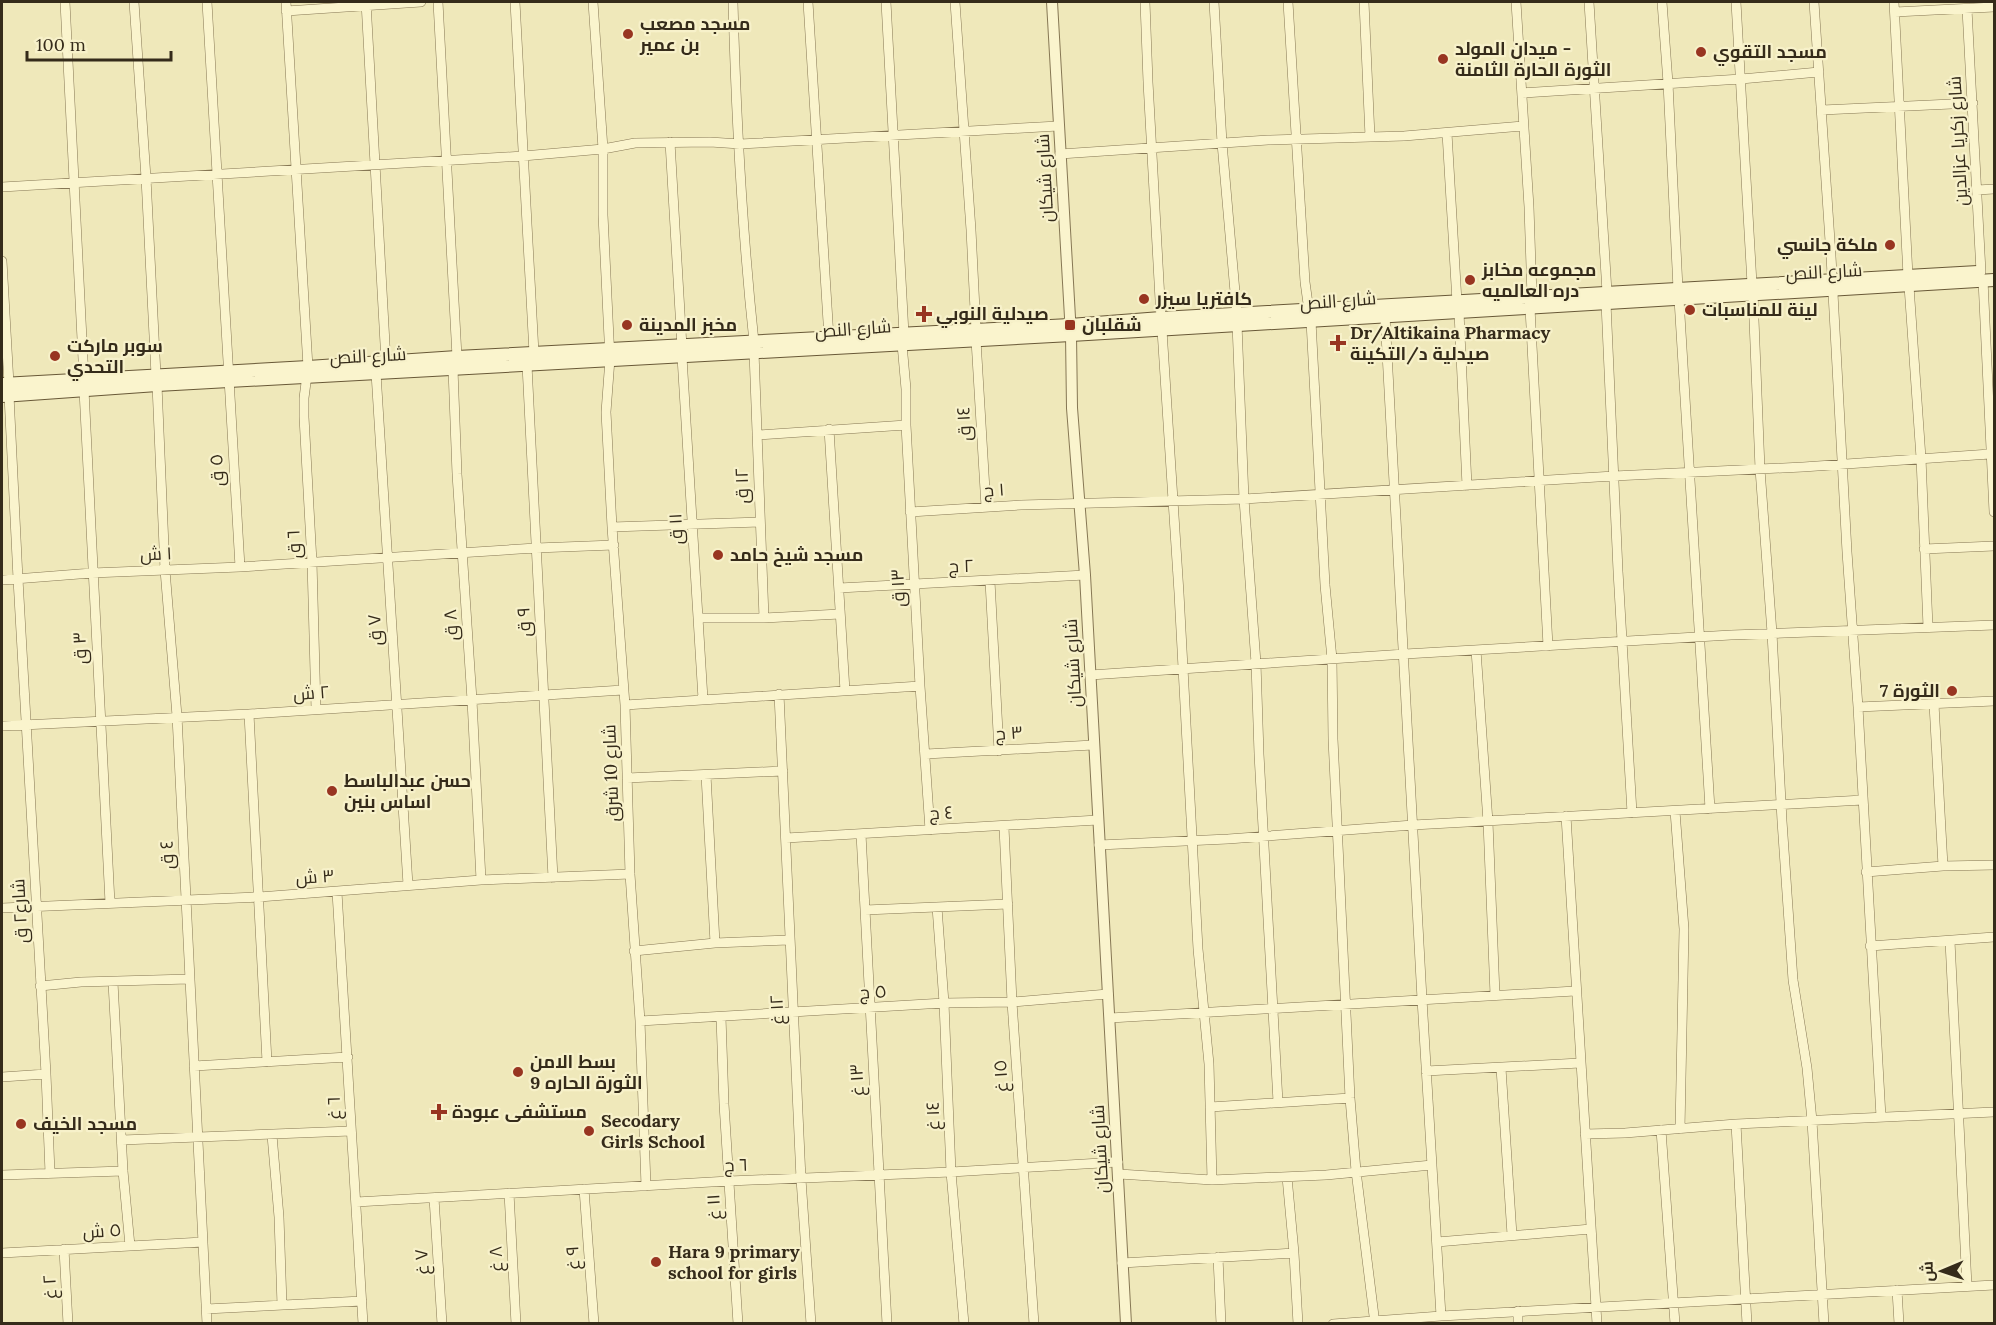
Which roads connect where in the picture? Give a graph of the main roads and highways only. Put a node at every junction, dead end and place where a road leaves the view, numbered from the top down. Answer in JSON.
{"nodes":[{"id":1,"x":1995,"y":271,"type":"edge"},
{"id":2,"x":1986,"y":277,"type":"edge"},
{"id":3,"x":1458,"y":307,"type":"junction"},
{"id":4,"x":1310,"y":316,"type":"junction"},
{"id":5,"x":903,"y":339,"type":"junction"},
{"id":6,"x":754,"y":347,"type":"junction"},
{"id":7,"x":609,"y":355,"type":"junction"},
{"id":8,"x":455,"y":363,"type":"junction"},
{"id":9,"x":308,"y":372,"type":"junction"},
{"id":10,"x":5,"y":390,"type":"edge"}],
"edges":[{"from":1,"to":2,"type":"main road","name":"شارع النص"},
{"from":2,"to":3,"type":"main road","name":"شارع النص"},
{"from":3,"to":4,"type":"main road","name":"شارع النص"},
{"from":3,"to":4,"type":"main road","name":"شارع النص"},
{"from":4,"to":5,"type":"main road","name":"شارع النص"},
{"from":5,"to":6,"type":"main road","name":"شارع النص"},
{"from":5,"to":6,"type":"main road","name":"شارع النص"},
{"from":6,"to":7,"type":"main road","name":"شارع النص"},
{"from":7,"to":8,"type":"main road","name":"شارع النص"},
{"from":7,"to":8,"type":"main road","name":"شارع النص"},
{"from":8,"to":9,"type":"main road","name":"شارع النص"},
{"from":8,"to":9,"type":"main road","name":"شارع النص"},
{"from":9,"to":10,"type":"main road","name":"شارع النص"}]}
